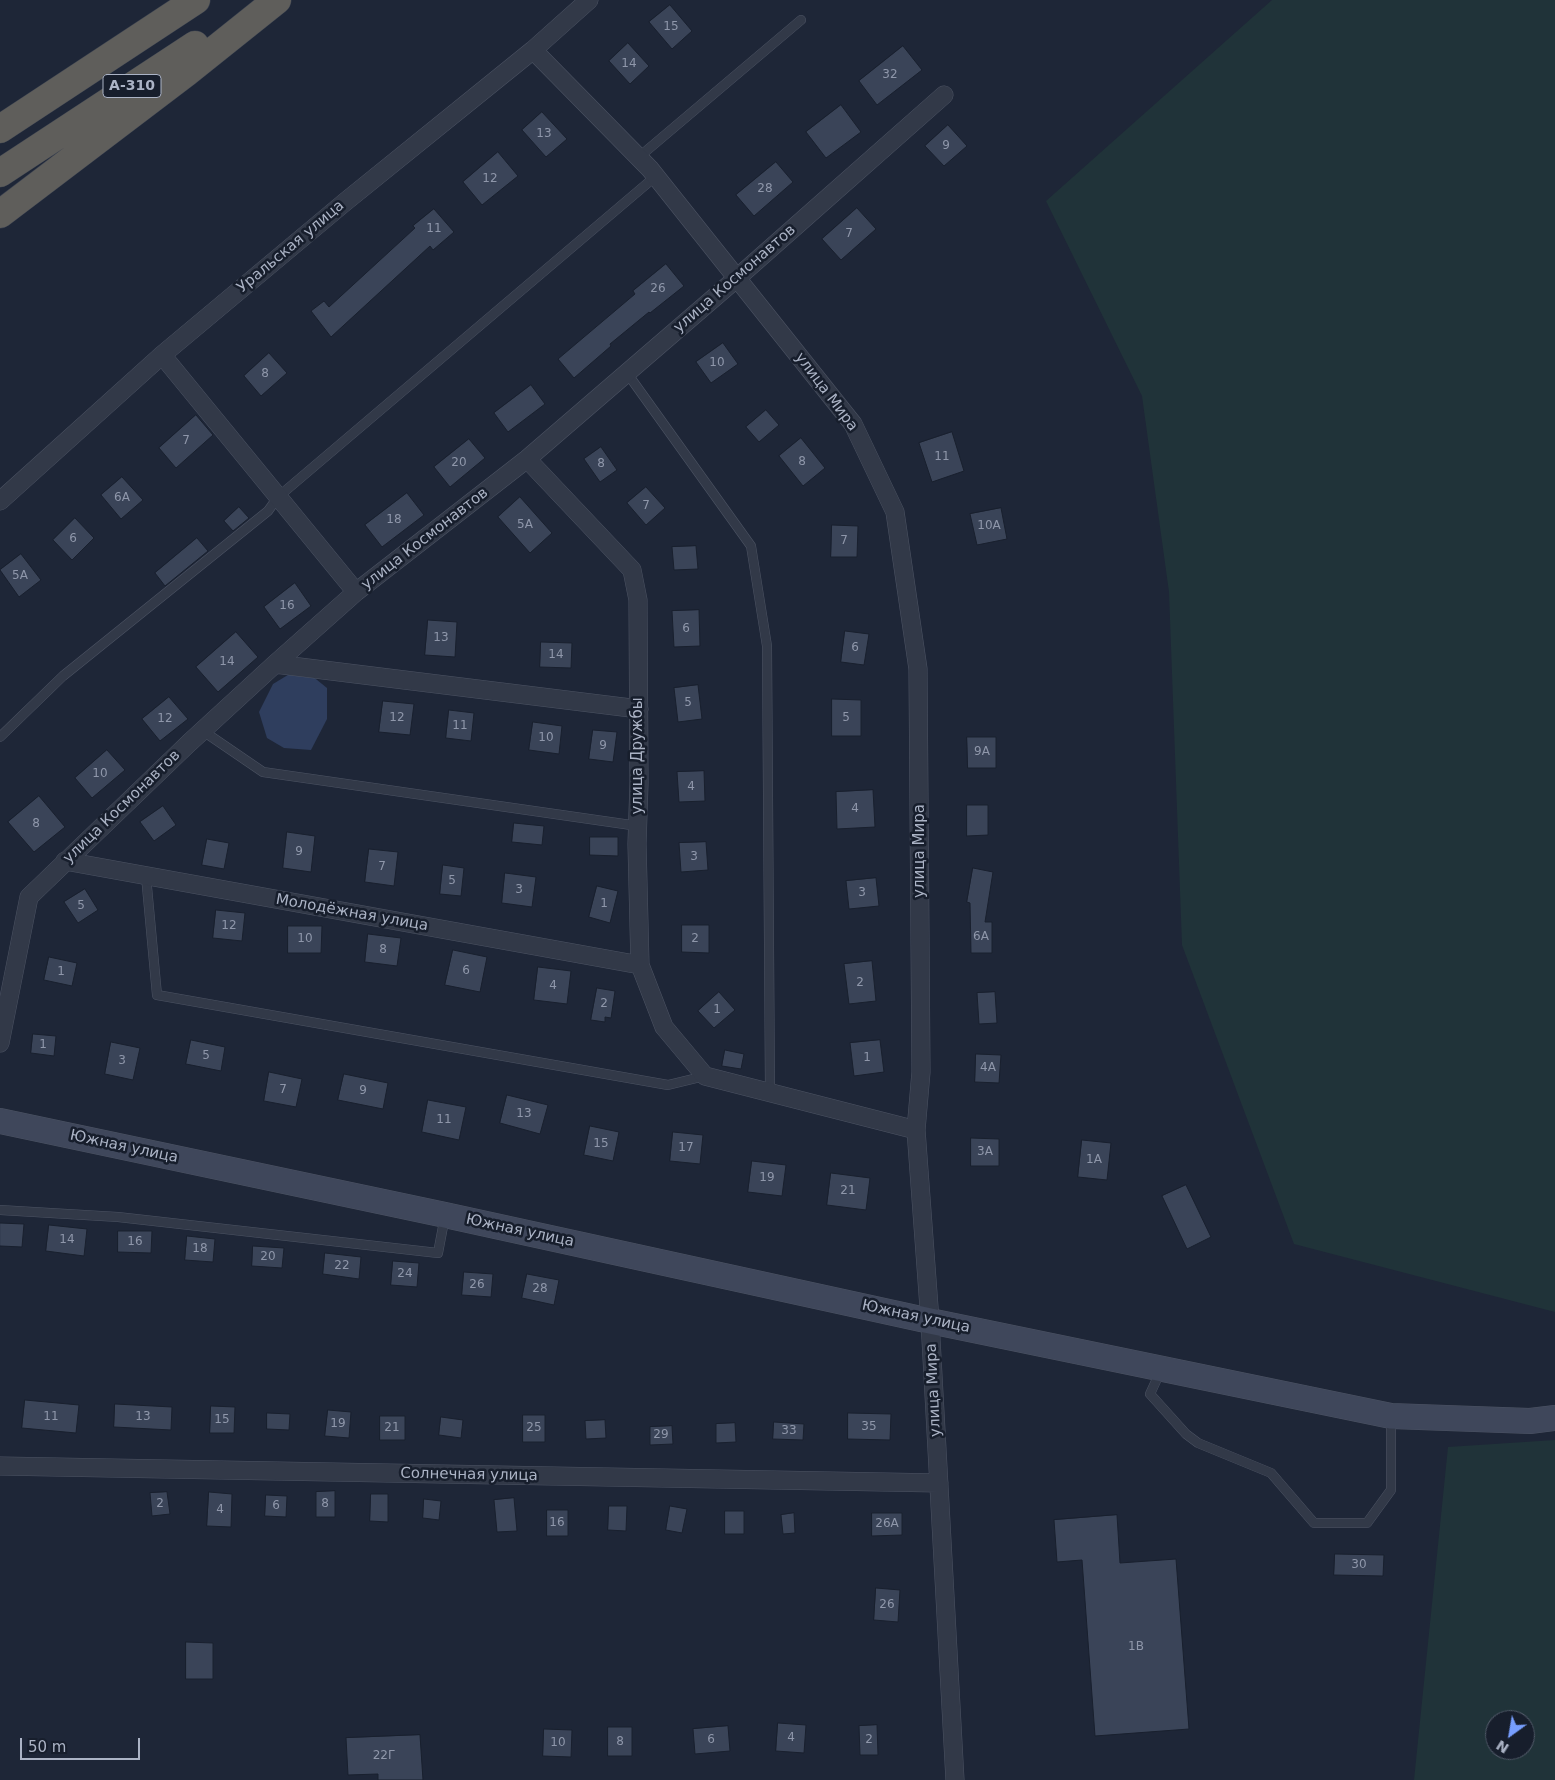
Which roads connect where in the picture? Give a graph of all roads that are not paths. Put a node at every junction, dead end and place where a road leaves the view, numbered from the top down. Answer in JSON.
{"nodes":[{"id":1,"x":196,"y":0,"type":"edge"},
{"id":2,"x":264,"y":0,"type":"edge"},
{"id":3,"x":276,"y":0,"type":"edge"},
{"id":4,"x":589,"y":0,"type":"edge"},
{"id":5,"x":801,"y":20,"type":"dead end"},
{"id":6,"x":533,"y":50,"type":"junction"},
{"id":7,"x":944,"y":95,"type":"dead end"},
{"id":8,"x":0,"y":129,"type":"edge"},
{"id":9,"x":639,"y":157,"type":"junction"},
{"id":10,"x":0,"y":173,"type":"edge"},
{"id":11,"x":656,"y":176,"type":"junction"},
{"id":12,"x":0,"y":214,"type":"edge"},
{"id":13,"x":737,"y":278,"type":"junction"},
{"id":14,"x":162,"y":354,"type":"junction"},
{"id":15,"x":627,"y":373,"type":"junction"},
{"id":16,"x":527,"y":459,"type":"junction"},
{"id":17,"x":278,"y":497,"type":"junction"},
{"id":18,"x":0,"y":501,"type":"edge"},
{"id":19,"x":356,"y":592,"type":"junction"},
{"id":20,"x":275,"y":664,"type":"junction"},
{"id":21,"x":639,"y":709,"type":"junction"},
{"id":22,"x":203,"y":730,"type":"junction"},
{"id":23,"x":0,"y":737,"type":"edge"},
{"id":24,"x":638,"y":826,"type":"junction"},
{"id":25,"x":65,"y":861,"type":"junction"},
{"id":26,"x":146,"y":876,"type":"junction"},
{"id":27,"x":640,"y":965,"type":"junction"},
{"id":28,"x":0,"y":1043,"type":"edge"},
{"id":29,"x":705,"y":1076,"type":"junction"},
{"id":30,"x":770,"y":1093,"type":"junction"},
{"id":31,"x":0,"y":1121,"type":"edge"},
{"id":32,"x":916,"y":1130,"type":"junction"},
{"id":33,"x":0,"y":1210,"type":"edge"},
{"id":34,"x":445,"y":1215,"type":"junction"},
{"id":35,"x":930,"y":1321,"type":"junction"},
{"id":36,"x":1162,"y":1368,"type":"junction"},
{"id":37,"x":1391,"y":1416,"type":"junction"},
{"id":38,"x":1555,"y":1418,"type":"edge"},
{"id":39,"x":0,"y":1466,"type":"edge"},
{"id":40,"x":939,"y":1483,"type":"junction"},
{"id":41,"x":955,"y":1780,"type":"edge"}],
"edges":[{"from":1,"to":8,"type":"highway","number":"А-310"},
{"from":2,"to":10,"type":"highway","number":"А-310"},
{"from":3,"to":12,"type":"highway"},
{"from":4,"to":6,"type":"street","name":"Уральская улица"},
{"from":5,"to":9,"type":"lane"},
{"from":6,"to":9,"type":"street","name":"улица Мира"},
{"from":6,"to":14,"type":"street","name":"Уральская улица"},
{"from":7,"to":13,"type":"street","name":"улица Космонавтов"},
{"from":9,"to":11,"type":"street","name":"улица Мира"},
{"from":11,"to":13,"type":"street","name":"улица Мира"},
{"from":11,"to":17,"type":"lane"},
{"from":13,"to":15,"type":"street","name":"улица Космонавтов"},
{"from":13,"to":32,"type":"street","name":"улица Мира"},
{"from":14,"to":17,"type":"street"},
{"from":14,"to":18,"type":"street","name":"Уральская улица"},
{"from":15,"to":16,"type":"street","name":"улица Космонавтов"},
{"from":15,"to":30,"type":"lane"},
{"from":16,"to":19,"type":"street","name":"улица Космонавтов"},
{"from":16,"to":21,"type":"street","name":"улица Дружбы"},
{"from":17,"to":19,"type":"street"},
{"from":17,"to":23,"type":"lane"},
{"from":19,"to":20,"type":"street","name":"улица Космонавтов"},
{"from":20,"to":21,"type":"street"},
{"from":20,"to":22,"type":"street","name":"улица Космонавтов"},
{"from":21,"to":24,"type":"street","name":"улица Дружбы"},
{"from":22,"to":24,"type":"lane"},
{"from":22,"to":25,"type":"street","name":"улица Космонавтов"},
{"from":24,"to":27,"type":"street","name":"улица Дружбы"},
{"from":25,"to":26,"type":"street","name":"Молодёжная улица"},
{"from":25,"to":28,"type":"street","name":"улица Космонавтов"},
{"from":26,"to":27,"type":"street","name":"Молодёжная улица"},
{"from":26,"to":29,"type":"lane"},
{"from":27,"to":29,"type":"street","name":"улица Дружбы"},
{"from":29,"to":30,"type":"street"},
{"from":30,"to":32,"type":"street"},
{"from":31,"to":34,"type":"main road","name":"Южная улица"},
{"from":32,"to":35,"type":"street","name":"улица Мира"},
{"from":33,"to":34,"type":"lane"},
{"from":34,"to":35,"type":"main road","name":"Южная улица"},
{"from":35,"to":36,"type":"main road","name":"Южная улица"},
{"from":35,"to":40,"type":"street","name":"улица Мира"},
{"from":36,"to":37,"type":"main road","name":"Южная улица"},
{"from":36,"to":37,"type":"lane"},
{"from":37,"to":38,"type":"main road","name":"Южная улица"},
{"from":39,"to":40,"type":"street","name":"Солнечная улица"},
{"from":40,"to":41,"type":"street","name":"улица Мира"}]}
